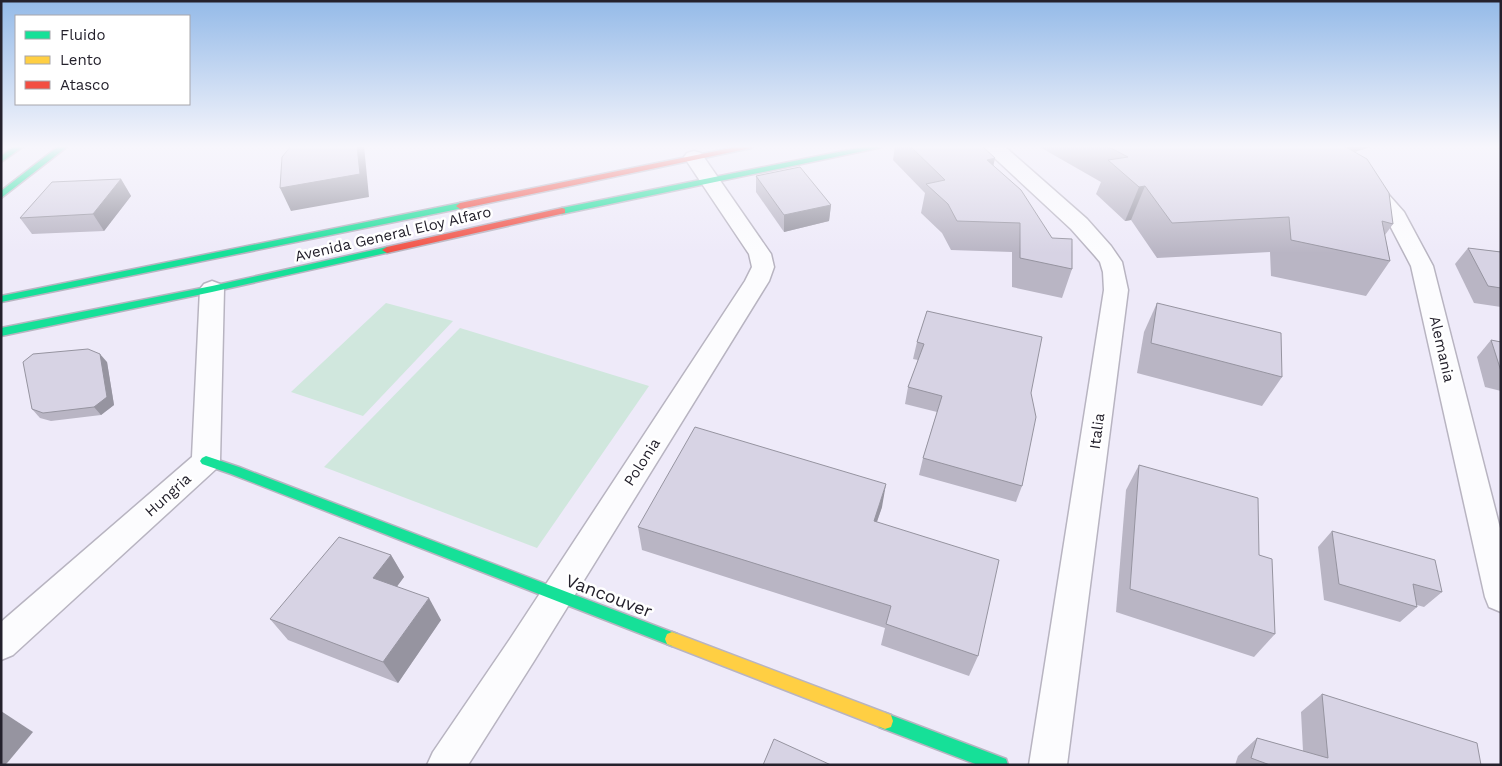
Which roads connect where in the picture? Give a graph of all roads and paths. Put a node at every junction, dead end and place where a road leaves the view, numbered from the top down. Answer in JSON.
{"nodes":[{"id":1,"x":18,"y":182,"type":"edge"},
{"id":2,"x":575,"y":182,"type":"edge"},
{"id":3,"x":703,"y":182,"type":"edge"},
{"id":4,"x":712,"y":182,"type":"edge"},
{"id":5,"x":1032,"y":182,"type":"edge"},
{"id":6,"x":1363,"y":182,"type":"edge"},
{"id":7,"x":1,"y":195,"type":"edge"},
{"id":8,"x":212,"y":289,"type":"junction"},
{"id":9,"x":5,"y":297,"type":"edge"},
{"id":10,"x":1,"y":332,"type":"edge"},
{"id":11,"x":206,"y":461,"type":"junction"},
{"id":12,"x":557,"y":595,"type":"junction"},
{"id":13,"x":1501,"y":598,"type":"edge"},
{"id":14,"x":1,"y":644,"type":"edge"},
{"id":15,"x":446,"y":765,"type":"edge"},
{"id":16,"x":1000,"y":765,"type":"edge"},
{"id":17,"x":1048,"y":765,"type":"edge"}],
"edges":[{"from":1,"to":7,"type":"main road"},
{"from":2,"to":9,"type":"main road","name":"Avenida General Eloy Alfaro"},
{"from":3,"to":8,"type":"main road","name":"Avenida General Eloy Alfaro"},
{"from":4,"to":12,"type":"street","name":"Polonia"},
{"from":5,"to":17,"type":"street","name":"Italia"},
{"from":6,"to":13,"type":"street","name":"Alemania"},
{"from":8,"to":10,"type":"main road","name":"Avenida General Eloy Alfaro"},
{"from":8,"to":11,"type":"street"},
{"from":11,"to":12,"type":"main road","name":"Vancouver"},
{"from":11,"to":14,"type":"street","name":"Hungria"},
{"from":12,"to":15,"type":"street","name":"Polonia"},
{"from":12,"to":16,"type":"main road","name":"Vancouver"}]}
